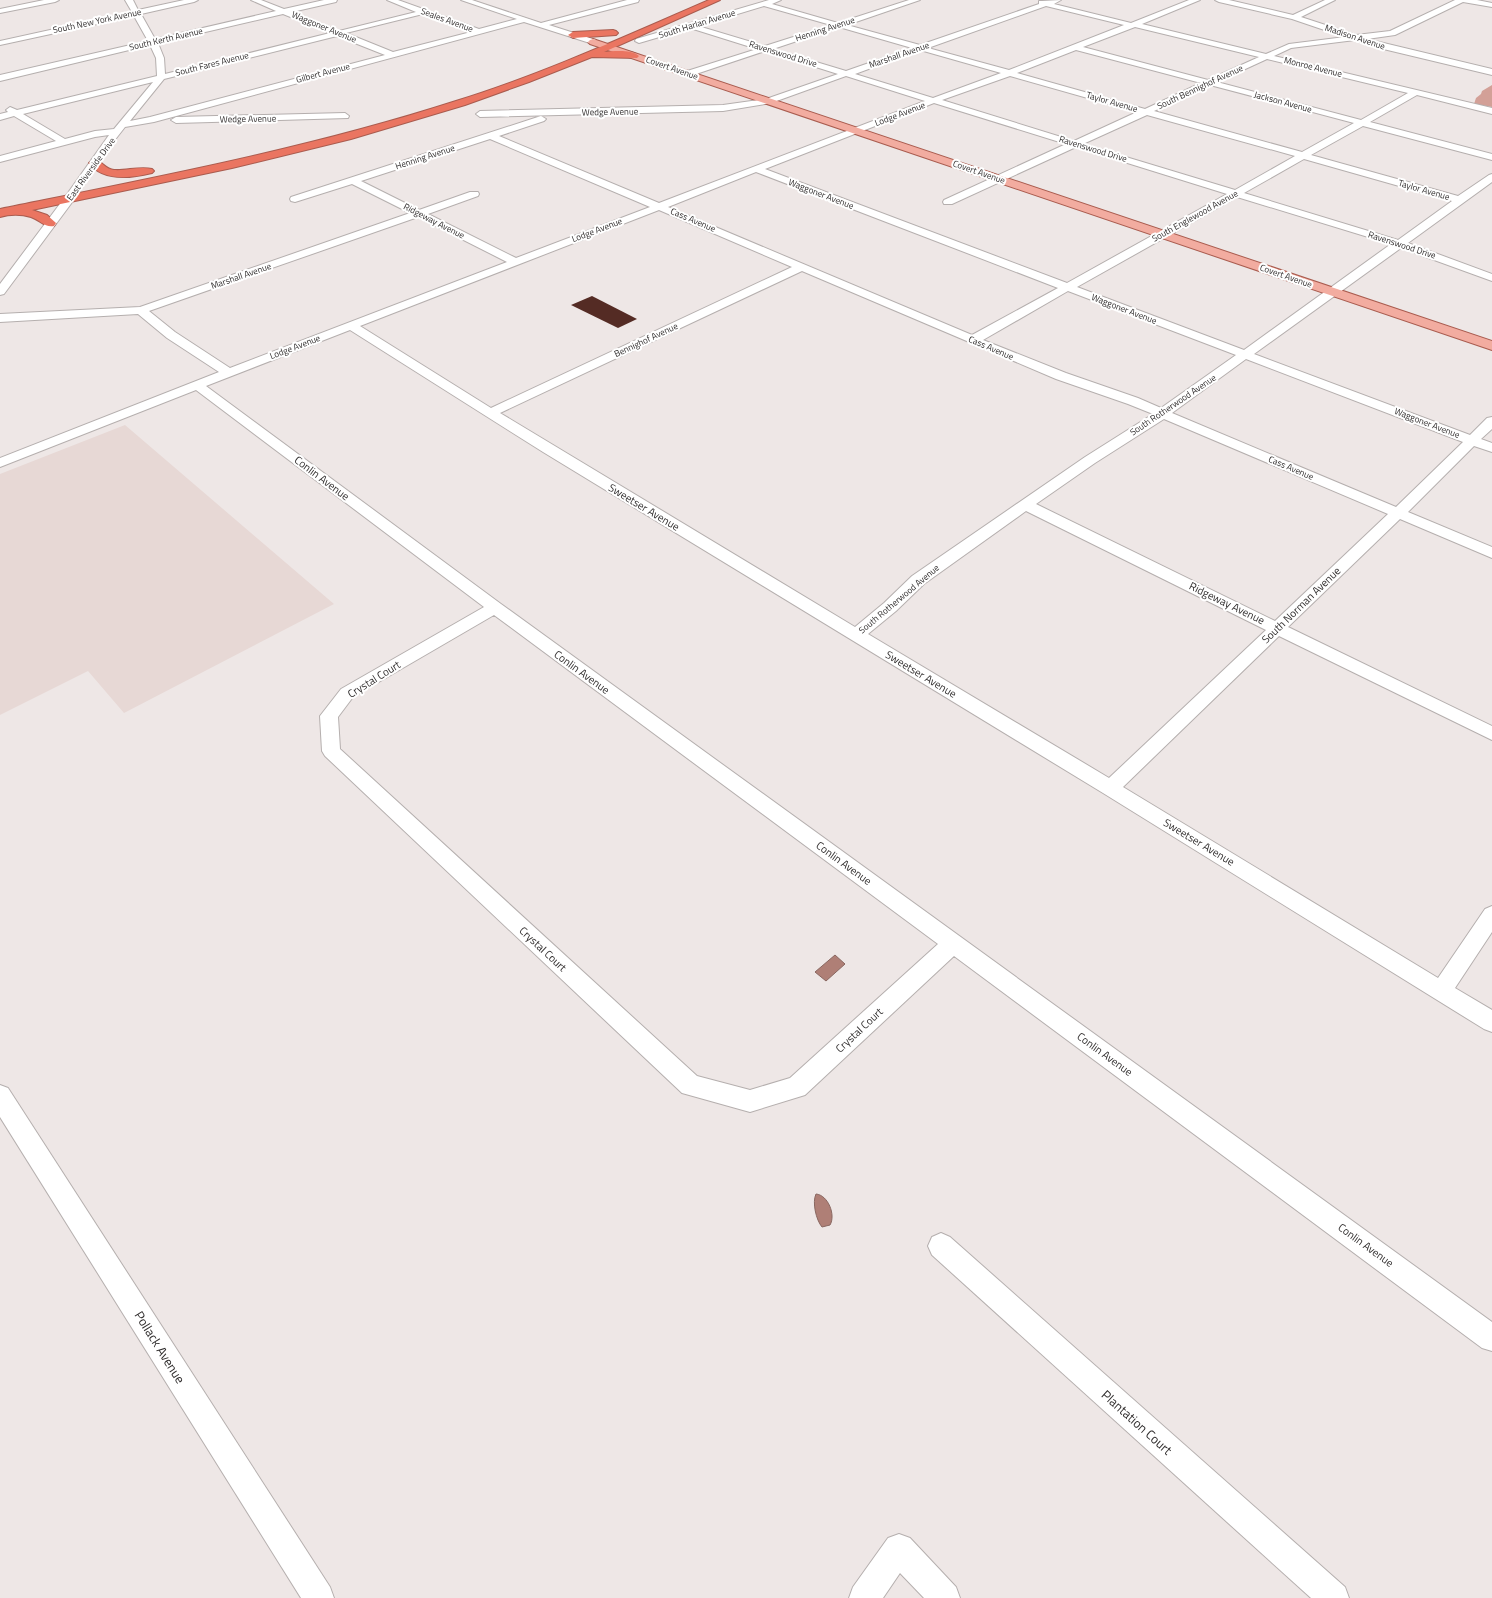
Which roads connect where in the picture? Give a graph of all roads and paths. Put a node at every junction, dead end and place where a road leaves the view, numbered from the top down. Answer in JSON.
{"nodes":[{"id":1,"x":55,"y":0,"type":"edge"},
{"id":2,"x":129,"y":0,"type":"edge"},
{"id":3,"x":194,"y":0,"type":"edge"},
{"id":4,"x":255,"y":0,"type":"edge"},
{"id":5,"x":333,"y":0,"type":"edge"},
{"id":6,"x":391,"y":0,"type":"edge"},
{"id":7,"x":465,"y":0,"type":"edge"},
{"id":8,"x":601,"y":0,"type":"edge"},
{"id":9,"x":635,"y":0,"type":"edge"},
{"id":10,"x":716,"y":0,"type":"edge"},
{"id":11,"x":778,"y":0,"type":"edge"},
{"id":12,"x":916,"y":0,"type":"edge"},
{"id":13,"x":1031,"y":0,"type":"edge"},
{"id":14,"x":1057,"y":0,"type":"edge"},
{"id":15,"x":1196,"y":0,"type":"edge"},
{"id":16,"x":1219,"y":0,"type":"edge"},
{"id":17,"x":1331,"y":0,"type":"edge"},
{"id":18,"x":1461,"y":0,"type":"edge"},
{"id":19,"x":1465,"y":0,"type":"edge"},
{"id":20,"x":614,"y":2,"type":"edge"},
{"id":21,"x":764,"y":4,"type":"junction"},
{"id":22,"x":1046,"y":4,"type":"junction"},
{"id":23,"x":1492,"y":5,"type":"edge"},
{"id":24,"x":632,"y":8,"type":"dead end"},
{"id":25,"x":0,"y":11,"type":"edge"},
{"id":26,"x":284,"y":12,"type":"junction"},
{"id":27,"x":423,"y":12,"type":"junction"},
{"id":28,"x":136,"y":13,"type":"junction"},
{"id":29,"x":540,"y":16,"type":"dead end"},
{"id":30,"x":1294,"y":17,"type":"junction"},
{"id":31,"x":524,"y":20,"type":"junction"},
{"id":32,"x":1133,"y":24,"type":"junction"},
{"id":33,"x":541,"y":25,"type":"junction"},
{"id":34,"x":838,"y":25,"type":"junction"},
{"id":35,"x":691,"y":26,"type":"junction"},
{"id":36,"x":479,"y":32,"type":"junction"},
{"id":37,"x":338,"y":33,"type":"junction"},
{"id":38,"x":573,"y":35,"type":"junction"},
{"id":39,"x":1354,"y":38,"type":"junction"},
{"id":40,"x":640,"y":41,"type":"dead end"},
{"id":41,"x":153,"y":42,"type":"junction"},
{"id":42,"x":593,"y":42,"type":"junction"},
{"id":43,"x":0,"y":43,"type":"edge"},
{"id":44,"x":608,"y":46,"type":"junction"},
{"id":45,"x":1074,"y":47,"type":"junction"},
{"id":46,"x":765,"y":48,"type":"junction"},
{"id":47,"x":919,"y":48,"type":"junction"},
{"id":48,"x":393,"y":54,"type":"junction"},
{"id":49,"x":585,"y":56,"type":"junction"},
{"id":50,"x":634,"y":56,"type":"junction"},
{"id":51,"x":1266,"y":56,"type":"junction"},
{"id":52,"x":1489,"y":69,"type":"edge"},
{"id":53,"x":847,"y":73,"type":"junction"},
{"id":54,"x":1008,"y":73,"type":"junction"},
{"id":55,"x":687,"y":74,"type":"junction"},
{"id":56,"x":161,"y":77,"type":"junction"},
{"id":57,"x":0,"y":78,"type":"edge"},
{"id":58,"x":1209,"y":83,"type":"junction"},
{"id":59,"x":1417,"y":92,"type":"junction"},
{"id":60,"x":935,"y":100,"type":"junction"},
{"id":61,"x":768,"y":101,"type":"junction"},
{"id":62,"x":0,"y":104,"type":"edge"},
{"id":63,"x":739,"y":106,"type":"joint"},
{"id":64,"x":1147,"y":111,"type":"junction"},
{"id":65,"x":1492,"y":111,"type":"edge"},
{"id":66,"x":14,"y":113,"type":"junction"},
{"id":67,"x":554,"y":113,"type":"junction"},
{"id":68,"x":480,"y":114,"type":"dead end"},
{"id":69,"x":344,"y":116,"type":"dead end"},
{"id":70,"x":0,"y":117,"type":"edge"},
{"id":71,"x":151,"y":120,"type":"junction"},
{"id":72,"x":1363,"y":123,"type":"junction"},
{"id":73,"x":121,"y":128,"type":"junction"},
{"id":74,"x":858,"y":130,"type":"junction"},
{"id":75,"x":492,"y":136,"type":"junction"},
{"id":76,"x":64,"y":142,"type":"junction"},
{"id":77,"x":1076,"y":144,"type":"junction"},
{"id":78,"x":1303,"y":156,"type":"junction"},
{"id":79,"x":1492,"y":157,"type":"edge"},
{"id":80,"x":0,"y":159,"type":"edge"},
{"id":81,"x":95,"y":163,"type":"junction"},
{"id":82,"x":177,"y":167,"type":"junction"},
{"id":83,"x":756,"y":169,"type":"junction"},
{"id":84,"x":998,"y":179,"type":"junction"},
{"id":85,"x":352,"y":180,"type":"junction"},
{"id":86,"x":1491,"y":180,"type":"edge"},
{"id":87,"x":78,"y":187,"type":"junction"},
{"id":88,"x":1237,"y":193,"type":"junction"},
{"id":89,"x":474,"y":194,"type":"dead end"},
{"id":90,"x":69,"y":199,"type":"junction"},
{"id":91,"x":295,"y":199,"type":"dead end"},
{"id":92,"x":1460,"y":200,"type":"junction"},
{"id":93,"x":0,"y":202,"type":"edge"},
{"id":94,"x":948,"y":202,"type":"dead end"},
{"id":95,"x":659,"y":206,"type":"junction"},
{"id":96,"x":0,"y":214,"type":"edge"},
{"id":97,"x":419,"y":214,"type":"junction"},
{"id":98,"x":50,"y":223,"type":"junction"},
{"id":99,"x":1163,"y":234,"type":"junction"},
{"id":100,"x":1400,"y":244,"type":"junction"},
{"id":101,"x":516,"y":262,"type":"junction"},
{"id":102,"x":802,"y":267,"type":"junction"},
{"id":103,"x":1492,"y":278,"type":"edge"},
{"id":104,"x":1068,"y":288,"type":"junction"},
{"id":105,"x":0,"y":292,"type":"edge"},
{"id":106,"x":1334,"y":292,"type":"junction"},
{"id":107,"x":141,"y":310,"type":"junction"},
{"id":108,"x":0,"y":318,"type":"edge"},
{"id":109,"x":351,"y":326,"type":"junction"},
{"id":110,"x":973,"y":340,"type":"junction"},
{"id":111,"x":1492,"y":346,"type":"edge"},
{"id":112,"x":1245,"y":355,"type":"junction"},
{"id":113,"x":229,"y":373,"type":"junction"},
{"id":114,"x":197,"y":385,"type":"junction"},
{"id":115,"x":490,"y":413,"type":"junction"},
{"id":116,"x":1162,"y":414,"type":"junction"},
{"id":117,"x":1492,"y":421,"type":"edge"},
{"id":118,"x":1472,"y":441,"type":"junction"},
{"id":119,"x":1492,"y":448,"type":"edge"},
{"id":120,"x":0,"y":463,"type":"edge"},
{"id":121,"x":1026,"y":505,"type":"junction"},
{"id":122,"x":1398,"y":513,"type":"junction"},
{"id":123,"x":1492,"y":552,"type":"edge"},
{"id":124,"x":494,"y":608,"type":"junction"},
{"id":125,"x":1277,"y":628,"type":"junction"},
{"id":126,"x":856,"y":635,"type":"junction"},
{"id":127,"x":1492,"y":734,"type":"edge"},
{"id":128,"x":1110,"y":788,"type":"junction"},
{"id":129,"x":1492,"y":915,"type":"edge"},
{"id":130,"x":954,"y":943,"type":"junction"},
{"id":131,"x":1442,"y":990,"type":"junction"},
{"id":132,"x":1492,"y":1022,"type":"edge"},
{"id":133,"x":0,"y":1096,"type":"edge"},
{"id":134,"x":940,"y":1246,"type":"dead end"},
{"id":135,"x":1492,"y":1338,"type":"edge"},
{"id":136,"x":320,"y":1598,"type":"edge"},
{"id":137,"x":864,"y":1598,"type":"edge"},
{"id":138,"x":944,"y":1598,"type":"edge"},
{"id":139,"x":1334,"y":1598,"type":"edge"}],
"edges":[{"from":1,"to":25,"type":"street"},
{"from":2,"to":28,"type":"street"},
{"from":3,"to":28,"type":"street","name":"South New York Avenue"},
{"from":4,"to":26,"type":"street","name":"Waggoner Avenue"},
{"from":5,"to":26,"type":"street","name":"South Kerth Avenue"},
{"from":6,"to":27,"type":"street","name":"Seales Avenue"},
{"from":7,"to":31,"type":"street","name":"Covert Avenue"},
{"from":8,"to":20,"type":"street"},
{"from":9,"to":20,"type":"street"},
{"from":10,"to":44,"type":"highway"},
{"from":11,"to":21,"type":"street","name":"South Harlan Avenue"},
{"from":12,"to":34,"type":"street","name":"Henning Avenue"},
{"from":13,"to":22,"type":"street","name":"Monroe Avenue"},
{"from":14,"to":22,"type":"street","name":"Marshall Avenue"},
{"from":15,"to":32,"type":"street","name":"Lodge Avenue"},
{"from":16,"to":30,"type":"street","name":"Madison Avenue"},
{"from":17,"to":30,"type":"street"},
{"from":18,"to":39,"type":"street","name":"South Bennighof Avenue"},
{"from":19,"to":23,"type":"street"},
{"from":20,"to":24,"type":"street"},
{"from":20,"to":33,"type":"street"},
{"from":21,"to":34,"type":"street","name":"Taylor Avenue"},
{"from":21,"to":35,"type":"street","name":"South Harlan Avenue"},
{"from":22,"to":32,"type":"street","name":"Monroe Avenue"},
{"from":22,"to":47,"type":"street","name":"Marshall Avenue"},
{"from":26,"to":37,"type":"street","name":"Waggoner Avenue"},
{"from":26,"to":41,"type":"street","name":"South Kerth Avenue"},
{"from":27,"to":36,"type":"street","name":"Seales Avenue"},
{"from":27,"to":37,"type":"street","name":"South Fares Avenue"},
{"from":28,"to":41,"type":"street"},
{"from":28,"to":43,"type":"street","name":"South New York Avenue"},
{"from":29,"to":31,"type":"street","name":"Gilbert Avenue"},
{"from":30,"to":39,"type":"street","name":"Madison Avenue"},
{"from":31,"to":33,"type":"street","name":"Covert Avenue"},
{"from":31,"to":36,"type":"street","name":"Gilbert Avenue"},
{"from":32,"to":45,"type":"street","name":"Lodge Avenue"},
{"from":32,"to":51,"type":"street","name":"Monroe Avenue"},
{"from":33,"to":38,"type":"street","name":"Covert Avenue"},
{"from":34,"to":46,"type":"street","name":"Henning Avenue"},
{"from":34,"to":47,"type":"street","name":"Taylor Avenue"},
{"from":35,"to":40,"type":"street","name":"South Harlan Avenue"},
{"from":35,"to":46,"type":"street","name":"Ravenswood Drive"},
{"from":36,"to":48,"type":"street","name":"Gilbert Avenue"},
{"from":37,"to":48,"type":"street","name":"Waggoner Avenue"},
{"from":37,"to":56,"type":"street","name":"South Fares Avenue"},
{"from":38,"to":42,"type":"street","name":"Covert Avenue"},
{"from":38,"to":42,"type":"highway"},
{"from":39,"to":51,"type":"street","name":"South Bennighof Avenue"},
{"from":39,"to":52,"type":"street","name":"Madison Avenue"},
{"from":41,"to":56,"type":"street"},
{"from":41,"to":57,"type":"street","name":"South Kerth Avenue"},
{"from":42,"to":44,"type":"main road","name":"Covert Avenue"},
{"from":42,"to":82,"type":"highway"},
{"from":44,"to":49,"type":"highway"},
{"from":44,"to":50,"type":"main road","name":"Covert Avenue"},
{"from":45,"to":54,"type":"street","name":"Lodge Avenue"},
{"from":45,"to":58,"type":"street","name":"Jackson Avenue"},
{"from":46,"to":53,"type":"street","name":"Ravenswood Drive"},
{"from":46,"to":55,"type":"street","name":"Henning Avenue"},
{"from":47,"to":53,"type":"street","name":"Marshall Avenue"},
{"from":47,"to":54,"type":"street","name":"Taylor Avenue"},
{"from":48,"to":71,"type":"street","name":"Gilbert Avenue"},
{"from":49,"to":50,"type":"highway"},
{"from":49,"to":90,"type":"highway"},
{"from":50,"to":55,"type":"main road","name":"Covert Avenue"},
{"from":51,"to":58,"type":"street","name":"South Bennighof Avenue"},
{"from":51,"to":59,"type":"street","name":"Monroe Avenue"},
{"from":53,"to":60,"type":"street","name":"Ravenswood Drive"},
{"from":53,"to":61,"type":"street","name":"Marshall Avenue"},
{"from":54,"to":60,"type":"street","name":"Lodge Avenue"},
{"from":54,"to":64,"type":"street","name":"Taylor Avenue"},
{"from":55,"to":61,"type":"main road","name":"Covert Avenue"},
{"from":56,"to":66,"type":"street","name":"South Fares Avenue"},
{"from":56,"to":73,"type":"street","name":"East Riverside Drive"},
{"from":58,"to":64,"type":"street","name":"South Bennighof Avenue"},
{"from":58,"to":72,"type":"street","name":"Jackson Avenue"},
{"from":59,"to":65,"type":"street","name":"Monroe Avenue"},
{"from":59,"to":72,"type":"street","name":"South Englewood Avenue"},
{"from":60,"to":74,"type":"street","name":"Lodge Avenue"},
{"from":60,"to":77,"type":"street","name":"Ravenswood Drive"},
{"from":61,"to":63,"type":"street","name":"Marshall Avenue"},
{"from":61,"to":74,"type":"main road","name":"Covert Avenue"},
{"from":62,"to":66,"type":"street"},
{"from":63,"to":67,"type":"street","name":"Wedge Avenue"},
{"from":64,"to":77,"type":"street","name":"South Bennighof Avenue"},
{"from":64,"to":78,"type":"street","name":"Taylor Avenue"},
{"from":66,"to":70,"type":"street","name":"South Fares Avenue"},
{"from":66,"to":76,"type":"street"},
{"from":67,"to":68,"type":"street","name":"Wedge Avenue"},
{"from":67,"to":75,"type":"street","name":"Henning Avenue"},
{"from":69,"to":71,"type":"street","name":"Wedge Avenue"},
{"from":71,"to":73,"type":"street","name":"Gilbert Avenue"},
{"from":72,"to":78,"type":"street","name":"South Englewood Avenue"},
{"from":72,"to":79,"type":"street","name":"Jackson Avenue"},
{"from":73,"to":76,"type":"street","name":"Gilbert Avenue"},
{"from":73,"to":81,"type":"street","name":"East Riverside Drive"},
{"from":74,"to":83,"type":"street","name":"Lodge Avenue"},
{"from":74,"to":84,"type":"main road","name":"Covert Avenue"},
{"from":75,"to":85,"type":"street","name":"Henning Avenue"},
{"from":75,"to":95,"type":"street","name":"Cass Avenue"},
{"from":76,"to":80,"type":"street","name":"Gilbert Avenue"},
{"from":77,"to":84,"type":"street","name":"South Bennighof Avenue"},
{"from":77,"to":88,"type":"street","name":"Ravenswood Drive"},
{"from":78,"to":88,"type":"street","name":"South Englewood Avenue"},
{"from":78,"to":92,"type":"street","name":"Taylor Avenue"},
{"from":81,"to":82,"type":"highway"},
{"from":81,"to":87,"type":"street","name":"East Riverside Drive"},
{"from":82,"to":87,"type":"highway"},
{"from":83,"to":95,"type":"street","name":"Lodge Avenue"},
{"from":83,"to":104,"type":"street","name":"Waggoner Avenue"},
{"from":84,"to":94,"type":"street","name":"South Bennighof Avenue"},
{"from":84,"to":99,"type":"main road","name":"Covert Avenue"},
{"from":85,"to":91,"type":"street","name":"Henning Avenue"},
{"from":85,"to":97,"type":"street","name":"Ridgeway Avenue"},
{"from":86,"to":92,"type":"street","name":"South Rotherwood Avenue"},
{"from":87,"to":90,"type":"street","name":"East Riverside Drive"},
{"from":87,"to":93,"type":"highway"},
{"from":88,"to":99,"type":"street","name":"South Englewood Avenue"},
{"from":88,"to":100,"type":"street","name":"Ravenswood Drive"},
{"from":89,"to":97,"type":"street","name":"Marshall Avenue"},
{"from":90,"to":96,"type":"highway"},
{"from":90,"to":98,"type":"street","name":"East Riverside Drive"},
{"from":92,"to":100,"type":"street","name":"South Rotherwood Avenue"},
{"from":95,"to":101,"type":"street","name":"Lodge Avenue"},
{"from":95,"to":102,"type":"street","name":"Cass Avenue"},
{"from":96,"to":98,"type":"highway"},
{"from":97,"to":101,"type":"street","name":"Ridgeway Avenue"},
{"from":97,"to":107,"type":"street","name":"Marshall Avenue"},
{"from":98,"to":105,"type":"street","name":"East Riverside Drive"},
{"from":99,"to":104,"type":"street","name":"South Englewood Avenue"},
{"from":99,"to":106,"type":"main road","name":"Covert Avenue"},
{"from":100,"to":103,"type":"street","name":"Ravenswood Drive"},
{"from":100,"to":106,"type":"street","name":"South Rotherwood Avenue"},
{"from":101,"to":109,"type":"street","name":"Lodge Avenue"},
{"from":102,"to":110,"type":"street","name":"Cass Avenue"},
{"from":102,"to":115,"type":"street","name":"Bennighof Avenue"},
{"from":104,"to":110,"type":"street","name":"South Englewood Avenue"},
{"from":104,"to":112,"type":"street","name":"Waggoner Avenue"},
{"from":106,"to":111,"type":"main road","name":"Covert Avenue"},
{"from":106,"to":112,"type":"street","name":"South Rotherwood Avenue"},
{"from":107,"to":108,"type":"street","name":"Marshall Avenue"},
{"from":107,"to":113,"type":"street"},
{"from":109,"to":113,"type":"street","name":"Lodge Avenue"},
{"from":109,"to":115,"type":"street","name":"Sweetser Avenue"},
{"from":110,"to":116,"type":"street","name":"Cass Avenue"},
{"from":112,"to":116,"type":"street","name":"South Rotherwood Avenue"},
{"from":112,"to":118,"type":"street","name":"Waggoner Avenue"},
{"from":113,"to":114,"type":"street","name":"Lodge Avenue"},
{"from":114,"to":120,"type":"street","name":"Lodge Avenue"},
{"from":114,"to":124,"type":"street","name":"Conlin Avenue"},
{"from":115,"to":126,"type":"street","name":"Sweetser Avenue"},
{"from":116,"to":121,"type":"street","name":"South Rotherwood Avenue"},
{"from":116,"to":122,"type":"street","name":"Cass Avenue"},
{"from":117,"to":118,"type":"street","name":"South Norman Avenue"},
{"from":118,"to":119,"type":"street","name":"Waggoner Avenue"},
{"from":118,"to":122,"type":"street","name":"South Norman Avenue"},
{"from":121,"to":125,"type":"street","name":"Ridgeway Avenue"},
{"from":121,"to":126,"type":"street","name":"South Rotherwood Avenue"},
{"from":122,"to":123,"type":"street","name":"Cass Avenue"},
{"from":122,"to":125,"type":"street","name":"South Norman Avenue"},
{"from":124,"to":130,"type":"street","name":"Conlin Avenue"},
{"from":124,"to":130,"type":"street","name":"Crystal Court"},
{"from":125,"to":127,"type":"street","name":"Ridgeway Avenue"},
{"from":125,"to":128,"type":"street","name":"South Norman Avenue"},
{"from":126,"to":128,"type":"street","name":"Sweetser Avenue"},
{"from":128,"to":131,"type":"street","name":"Sweetser Avenue"},
{"from":129,"to":131,"type":"street"},
{"from":130,"to":135,"type":"street","name":"Conlin Avenue"},
{"from":131,"to":132,"type":"street","name":"Sweetser Avenue"},
{"from":133,"to":136,"type":"street","name":"Pollack Avenue"},
{"from":134,"to":139,"type":"street","name":"Plantation Court"},
{"from":137,"to":138,"type":"street"}]}
